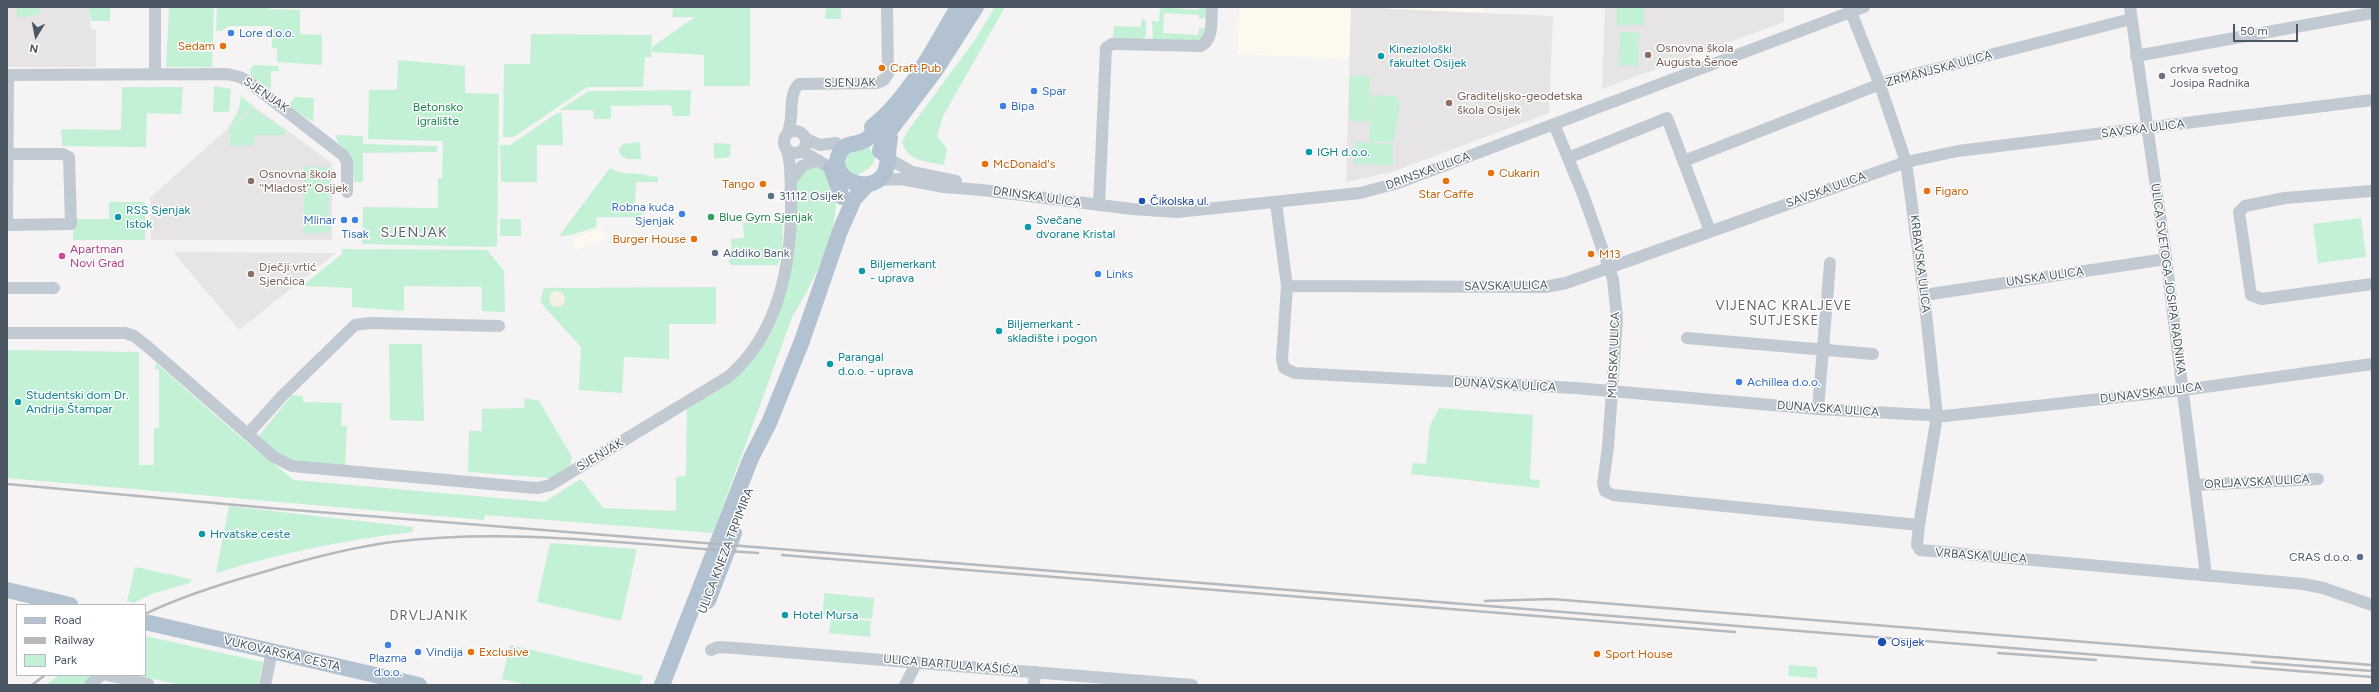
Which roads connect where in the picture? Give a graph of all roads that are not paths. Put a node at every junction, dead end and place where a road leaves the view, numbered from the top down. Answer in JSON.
{"nodes":[{"id":1,"x":155,"y":7,"type":"edge"},
{"id":2,"x":887,"y":7,"type":"edge"},
{"id":3,"x":983,"y":7,"type":"edge"},
{"id":4,"x":1212,"y":7,"type":"edge"},
{"id":5,"x":1864,"y":7,"type":"edge"},
{"id":6,"x":1850,"y":9,"type":"edge"},
{"id":7,"x":968,"y":10,"type":"edge"},
{"id":8,"x":2130,"y":13,"type":"edge"},
{"id":9,"x":2372,"y":13,"type":"edge"},
{"id":10,"x":2136,"y":56,"type":"junction"},
{"id":11,"x":155,"y":74,"type":"junction"},
{"id":12,"x":7,"y":75,"type":"edge"},
{"id":13,"x":1880,"y":85,"type":"junction"},
{"id":14,"x":2372,"y":100,"type":"edge"},
{"id":15,"x":792,"y":116,"type":"junction"},
{"id":16,"x":1554,"y":124,"type":"junction"},
{"id":17,"x":886,"y":126,"type":"junction"},
{"id":18,"x":2146,"y":129,"type":"junction"},
{"id":19,"x":787,"y":134,"type":"junction"},
{"id":20,"x":803,"y":136,"type":"junction"},
{"id":21,"x":863,"y":137,"type":"junction"},
{"id":22,"x":836,"y":143,"type":"junction"},
{"id":23,"x":787,"y":150,"type":"junction"},
{"id":24,"x":800,"y":152,"type":"junction"},
{"id":25,"x":7,"y":154,"type":"edge"},
{"id":26,"x":883,"y":155,"type":"junction"},
{"id":27,"x":1568,"y":158,"type":"junction"},
{"id":28,"x":1684,"y":161,"type":"junction"},
{"id":29,"x":1906,"y":162,"type":"junction"},
{"id":30,"x":833,"y":170,"type":"junction"},
{"id":31,"x":791,"y":177,"type":"junction"},
{"id":32,"x":860,"y":189,"type":"junction"},
{"id":33,"x":982,"y":190,"type":"junction"},
{"id":34,"x":2372,"y":191,"type":"edge"},
{"id":35,"x":347,"y":192,"type":"dead end"},
{"id":36,"x":1276,"y":203,"type":"junction"},
{"id":37,"x":1099,"y":205,"type":"junction"},
{"id":38,"x":7,"y":225,"type":"edge"},
{"id":39,"x":1710,"y":231,"type":"junction"},
{"id":40,"x":2166,"y":259,"type":"junction"},
{"id":41,"x":1830,"y":263,"type":"dead end"},
{"id":42,"x":1610,"y":269,"type":"junction"},
{"id":43,"x":2372,"y":284,"type":"edge"},
{"id":44,"x":1287,"y":286,"type":"junction"},
{"id":45,"x":7,"y":288,"type":"edge"},
{"id":46,"x":54,"y":288,"type":"dead end"},
{"id":47,"x":1924,"y":295,"type":"junction"},
{"id":48,"x":499,"y":326,"type":"dead end"},
{"id":49,"x":7,"y":333,"type":"edge"},
{"id":50,"x":1687,"y":338,"type":"dead end"},
{"id":51,"x":1823,"y":351,"type":"junction"},
{"id":52,"x":1873,"y":354,"type":"dead end"},
{"id":53,"x":2372,"y":364,"type":"edge"},
{"id":54,"x":2183,"y":390,"type":"junction"},
{"id":55,"x":1613,"y":391,"type":"junction"},
{"id":56,"x":1818,"y":410,"type":"junction"},
{"id":57,"x":1937,"y":416,"type":"junction"},
{"id":58,"x":248,"y":434,"type":"junction"},
{"id":59,"x":2318,"y":479,"type":"dead end"},
{"id":60,"x":2195,"y":485,"type":"junction"},
{"id":61,"x":1919,"y":525,"type":"junction"},
{"id":62,"x":2206,"y":575,"type":"junction"},
{"id":63,"x":7,"y":590,"type":"edge"},
{"id":64,"x":66,"y":604,"type":"edge"},
{"id":65,"x":2372,"y":605,"type":"edge"},
{"id":66,"x":146,"y":622,"type":"edge"},
{"id":67,"x":711,"y":650,"type":"dead end"},
{"id":68,"x":272,"y":652,"type":"junction"},
{"id":69,"x":917,"y":662,"type":"junction"},
{"id":70,"x":1035,"y":672,"type":"junction"},
{"id":71,"x":100,"y":676,"type":"edge"},
{"id":72,"x":111,"y":676,"type":"edge"},
{"id":73,"x":665,"y":679,"type":"edge"},
{"id":74,"x":90,"y":685,"type":"edge"},
{"id":75,"x":150,"y":685,"type":"edge"},
{"id":76,"x":265,"y":685,"type":"edge"},
{"id":77,"x":419,"y":685,"type":"edge"},
{"id":78,"x":905,"y":685,"type":"edge"},
{"id":79,"x":1034,"y":685,"type":"edge"},
{"id":80,"x":1192,"y":685,"type":"edge"}],
"edges":[{"from":1,"to":11,"type":"street"},
{"from":2,"to":15,"type":"street","name":"SJENJAK"},
{"from":3,"to":7,"type":"main road"},
{"from":4,"to":37,"type":"street"},
{"from":5,"to":6,"type":"street","name":"DRINSKA ULICA"},
{"from":6,"to":13,"type":"street","name":"KRBAVSKA ULICA"},
{"from":6,"to":16,"type":"street","name":"DRINSKA ULICA"},
{"from":7,"to":17,"type":"main road"},
{"from":8,"to":10,"type":"street","name":"ULICA SVETOGA JOSIPA RADNIKA"},
{"from":8,"to":13,"type":"street","name":"ZRMANJSKA ULICA"},
{"from":9,"to":10,"type":"street"},
{"from":10,"to":18,"type":"street","name":"ULICA SVETOGA JOSIPA RADNIKA"},
{"from":11,"to":12,"type":"street","name":"SJENJAK"},
{"from":11,"to":35,"type":"street","name":"SJENJAK"},
{"from":12,"to":25,"type":"street"},
{"from":13,"to":28,"type":"street","name":"ZRMANJSKA ULICA"},
{"from":13,"to":29,"type":"street","name":"KRBAVSKA ULICA"},
{"from":14,"to":18,"type":"street","name":"SAVSKA ULICA"},
{"from":15,"to":19,"type":"street","name":"SJENJAK"},
{"from":15,"to":20,"type":"street"},
{"from":16,"to":27,"type":"street","name":"MURSKA ULICA"},
{"from":16,"to":36,"type":"street","name":"DRINSKA ULICA"},
{"from":17,"to":21,"type":"main road"},
{"from":17,"to":26,"type":"main road"},
{"from":18,"to":29,"type":"street","name":"SAVSKA ULICA"},
{"from":18,"to":40,"type":"street","name":"ULICA SVETOGA JOSIPA RADNIKA"},
{"from":19,"to":20,"type":"street"},
{"from":19,"to":23,"type":"street"},
{"from":20,"to":22,"type":"street"},
{"from":20,"to":24,"type":"street"},
{"from":21,"to":22,"type":"main road"},
{"from":21,"to":26,"type":"main road"},
{"from":21,"to":30,"type":"main road"},
{"from":22,"to":30,"type":"main road"},
{"from":23,"to":24,"type":"street"},
{"from":23,"to":31,"type":"street","name":"SJENJAK"},
{"from":24,"to":30,"type":"street"},
{"from":24,"to":31,"type":"street","name":"SJENJAK"},
{"from":25,"to":38,"type":"street"},
{"from":25,"to":38,"type":"street"},
{"from":26,"to":32,"type":"main road"},
{"from":26,"to":32,"type":"main road"},
{"from":26,"to":33,"type":"street","name":"DRINSKA ULICA"},
{"from":27,"to":28,"type":"street"},
{"from":27,"to":42,"type":"street","name":"MURSKA ULICA"},
{"from":28,"to":39,"type":"street"},
{"from":29,"to":39,"type":"street","name":"SAVSKA ULICA"},
{"from":29,"to":47,"type":"street","name":"KRBAVSKA ULICA"},
{"from":30,"to":31,"type":"street"},
{"from":30,"to":32,"type":"main road"},
{"from":31,"to":58,"type":"street","name":"SJENJAK"},
{"from":32,"to":33,"type":"street","name":"DRINSKA ULICA"},
{"from":32,"to":73,"type":"main road","name":"ULICA KNEZA TRPIMIRA"},
{"from":33,"to":37,"type":"street","name":"DRINSKA ULICA"},
{"from":34,"to":43,"type":"street"},
{"from":36,"to":37,"type":"street","name":"DRINSKA ULICA"},
{"from":36,"to":44,"type":"street"},
{"from":39,"to":42,"type":"street","name":"SAVSKA ULICA"},
{"from":40,"to":47,"type":"street","name":"UNSKA ULICA"},
{"from":40,"to":54,"type":"street","name":"ULICA SVETOGA JOSIPA RADNIKA"},
{"from":41,"to":51,"type":"street"},
{"from":42,"to":44,"type":"street","name":"SAVSKA ULICA"},
{"from":42,"to":55,"type":"street","name":"MURSKA ULICA"},
{"from":44,"to":55,"type":"street","name":"DUNAVSKA ULICA"},
{"from":45,"to":46,"type":"street"},
{"from":47,"to":57,"type":"street","name":"KRBAVSKA ULICA"},
{"from":48,"to":58,"type":"street"},
{"from":49,"to":58,"type":"street","name":"SJENJAK"},
{"from":50,"to":51,"type":"street"},
{"from":51,"to":52,"type":"street"},
{"from":51,"to":56,"type":"street"},
{"from":53,"to":54,"type":"street","name":"DUNAVSKA ULICA"},
{"from":54,"to":57,"type":"street","name":"DUNAVSKA ULICA"},
{"from":54,"to":60,"type":"street","name":"ULICA SVETOGA JOSIPA RADNIKA"},
{"from":55,"to":56,"type":"street","name":"DUNAVSKA ULICA"},
{"from":55,"to":61,"type":"street","name":"MURSKA ULICA"},
{"from":56,"to":57,"type":"street","name":"DUNAVSKA ULICA"},
{"from":57,"to":61,"type":"street","name":"KRBAVSKA ULICA"},
{"from":59,"to":60,"type":"street","name":"ORLJAVSKA ULICA"},
{"from":60,"to":62,"type":"street","name":"ULICA SVETOGA JOSIPA RADNIKA"},
{"from":61,"to":62,"type":"street","name":"VRBASKA ULICA"},
{"from":62,"to":65,"type":"street","name":"VRBASKA ULICA"},
{"from":63,"to":64,"type":"main road"},
{"from":66,"to":68,"type":"main road","name":"VUKOVARSKA CESTA"},
{"from":67,"to":69,"type":"street","name":"ULICA BARTULA KAŠIĆA"},
{"from":68,"to":76,"type":"street"},
{"from":68,"to":77,"type":"main road","name":"VUKOVARSKA CESTA"},
{"from":69,"to":70,"type":"street","name":"ULICA BARTULA KAŠIĆA"},
{"from":69,"to":78,"type":"street"},
{"from":70,"to":79,"type":"street"},
{"from":70,"to":80,"type":"street","name":"ULICA BARTULA KAŠIĆA"},
{"from":71,"to":74,"type":"street"},
{"from":72,"to":75,"type":"street"}]}
